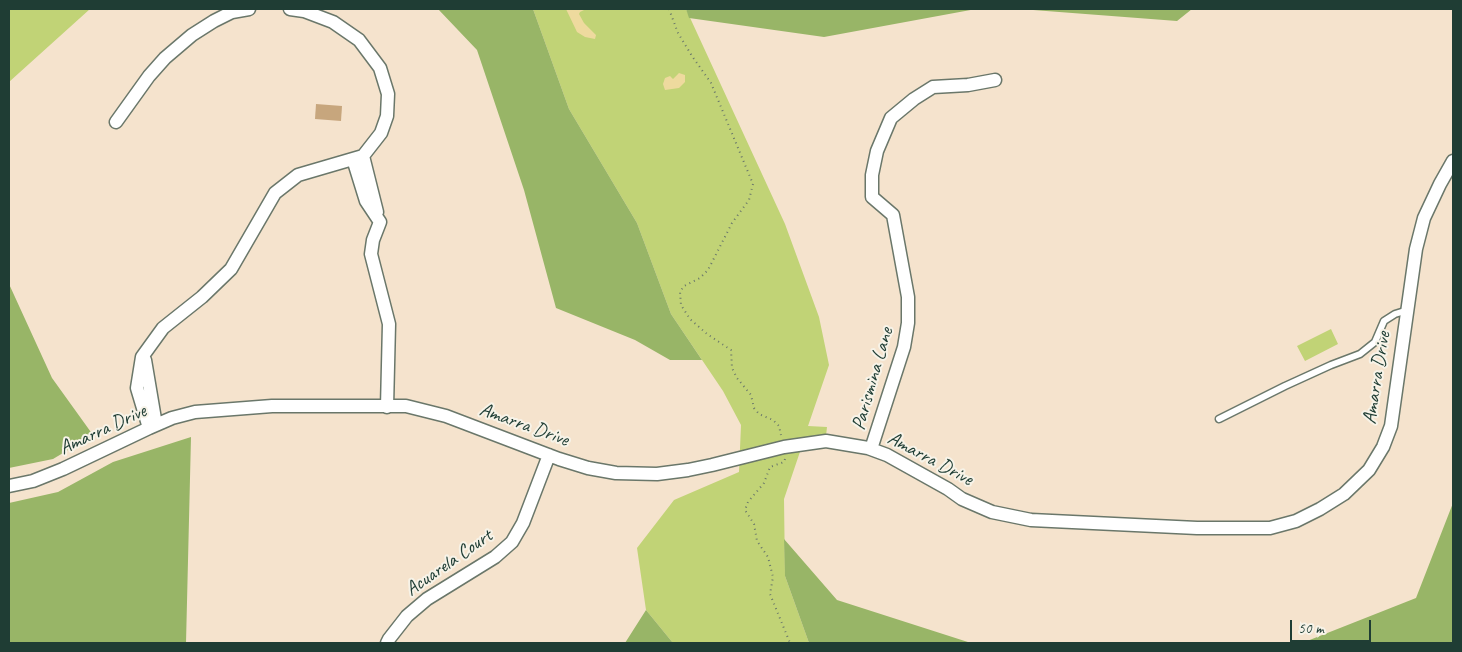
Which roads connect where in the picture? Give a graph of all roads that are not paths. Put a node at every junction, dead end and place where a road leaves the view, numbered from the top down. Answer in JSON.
{"nodes":[{"id":1,"x":249,"y":9,"type":"edge"},
{"id":2,"x":290,"y":9,"type":"edge"},
{"id":3,"x":995,"y":80,"type":"dead end"},
{"id":4,"x":116,"y":122,"type":"dead end"},
{"id":5,"x":358,"y":158,"type":"junction"},
{"id":6,"x":1453,"y":161,"type":"edge"},
{"id":7,"x":1408,"y":310,"type":"junction"},
{"id":8,"x":387,"y":407,"type":"junction"},
{"id":9,"x":1219,"y":419,"type":"dead end"},
{"id":10,"x":153,"y":426,"type":"junction"},
{"id":11,"x":872,"y":449,"type":"junction"},
{"id":12,"x":548,"y":455,"type":"junction"},
{"id":13,"x":9,"y":486,"type":"edge"},
{"id":14,"x":387,"y":643,"type":"edge"}],
"edges":[{"from":1,"to":4,"type":"street"},
{"from":2,"to":5,"type":"street"},
{"from":3,"to":11,"type":"street","name":"Parismina Lane"},
{"from":5,"to":8,"type":"street"},
{"from":5,"to":10,"type":"street"},
{"from":6,"to":7,"type":"street","name":"Amarra Drive"},
{"from":7,"to":9,"type":"lane"},
{"from":7,"to":11,"type":"street","name":"Amarra Drive"},
{"from":8,"to":10,"type":"street","name":"Amarra Drive"},
{"from":8,"to":12,"type":"street","name":"Amarra Drive"},
{"from":10,"to":13,"type":"street","name":"Amarra Drive"},
{"from":11,"to":12,"type":"street","name":"Amarra Drive"},
{"from":12,"to":14,"type":"street","name":"Acuarela Court"}]}
